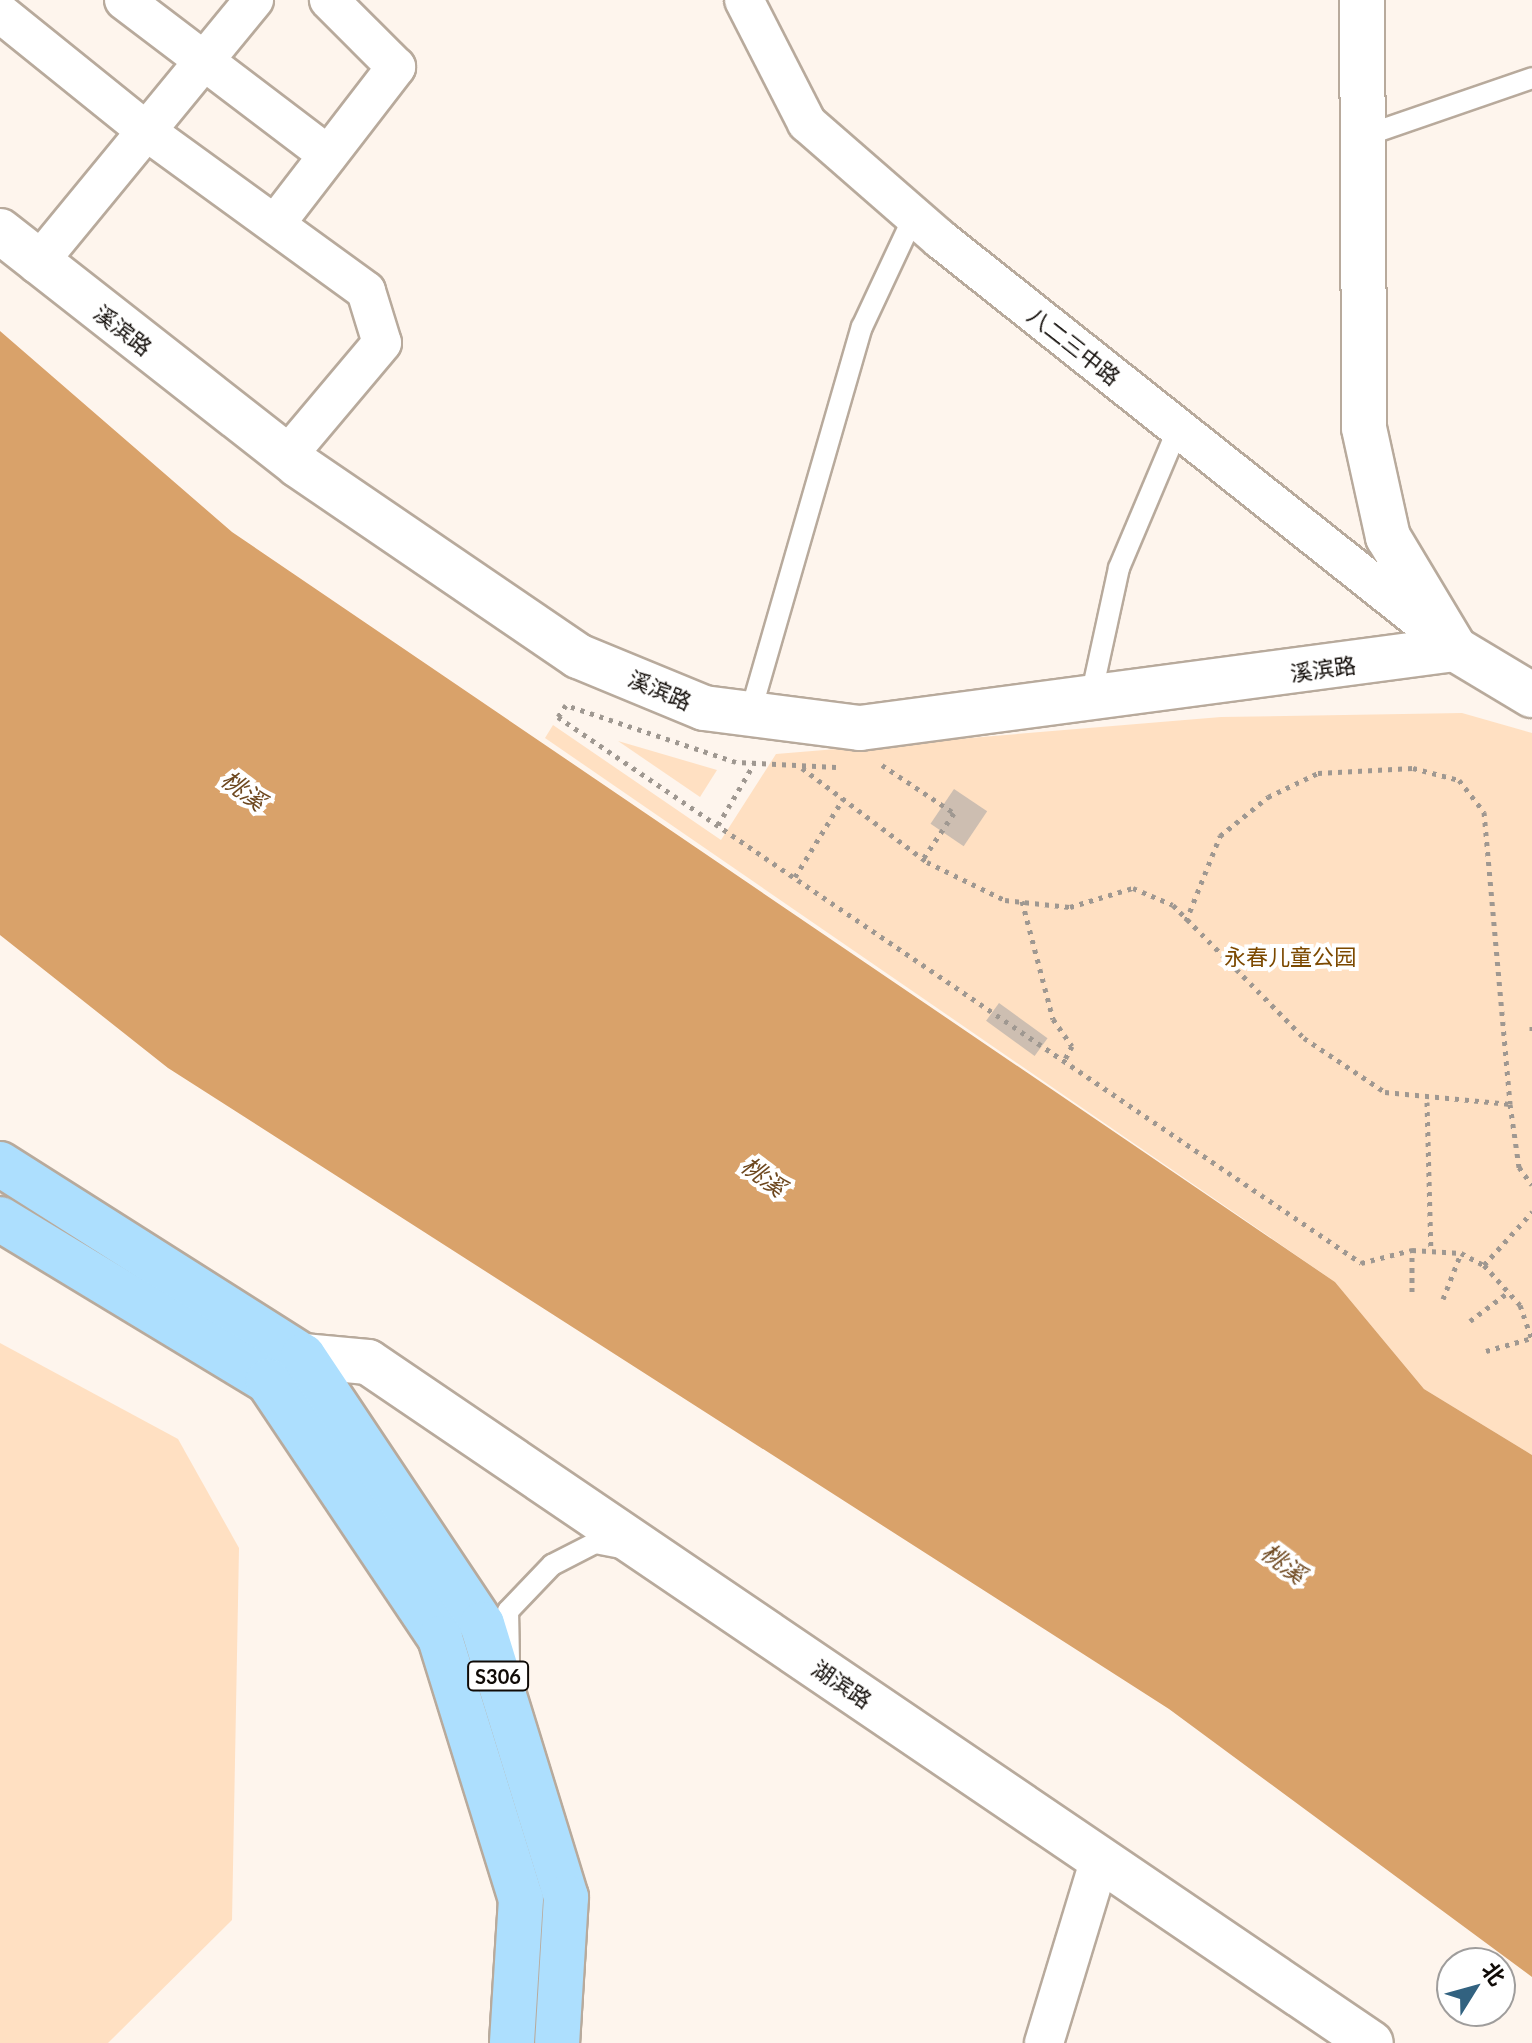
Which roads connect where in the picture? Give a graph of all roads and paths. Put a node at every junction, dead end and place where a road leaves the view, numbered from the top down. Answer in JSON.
{"nodes":[{"id":1,"x":124,"y":0,"type":"edge"},
{"id":2,"x":254,"y":0,"type":"edge"},
{"id":3,"x":329,"y":0,"type":"edge"},
{"id":4,"x":744,"y":0,"type":"edge"},
{"id":5,"x":1362,"y":0,"type":"edge"},
{"id":6,"x":0,"y":13,"type":"edge"},
{"id":7,"x":201,"y":64,"type":"junction"},
{"id":8,"x":1532,"y":78,"type":"edge"},
{"id":9,"x":146,"y":131,"type":"junction"},
{"id":10,"x":1364,"y":136,"type":"junction"},
{"id":11,"x":328,"y":155,"type":"junction"},
{"id":12,"x":914,"y":216,"type":"junction"},
{"id":13,"x":276,"y":223,"type":"junction"},
{"id":14,"x":0,"y":231,"type":"edge"},
{"id":15,"x":37,"y":264,"type":"junction"},
{"id":16,"x":1178,"y":428,"type":"junction"},
{"id":17,"x":287,"y":456,"type":"junction"},
{"id":18,"x":1455,"y":649,"type":"junction"},
{"id":19,"x":1532,"y":695,"type":"edge"},
{"id":20,"x":1090,"y":701,"type":"junction"},
{"id":21,"x":750,"y":714,"type":"junction"},
{"id":22,"x":797,"y":720,"type":"junction"},
{"id":23,"x":754,"y":764,"type":"junction"},
{"id":24,"x":870,"y":766,"type":"dead end"},
{"id":25,"x":843,"y":767,"type":"dead end"},
{"id":26,"x":802,"y":768,"type":"junction"},
{"id":27,"x":843,"y":799,"type":"junction"},
{"id":28,"x":718,"y":825,"type":"junction"},
{"id":29,"x":923,"y":859,"type":"junction"},
{"id":30,"x":795,"y":877,"type":"junction"},
{"id":31,"x":1022,"y":901,"type":"junction"},
{"id":32,"x":1186,"y":921,"type":"junction"},
{"id":33,"x":1532,"y":1026,"type":"edge"},
{"id":34,"x":1532,"y":1032,"type":"edge"},
{"id":35,"x":1065,"y":1059,"type":"junction"},
{"id":36,"x":1427,"y":1102,"type":"junction"},
{"id":37,"x":1510,"y":1104,"type":"junction"},
{"id":38,"x":0,"y":1164,"type":"edge"},
{"id":39,"x":1532,"y":1185,"type":"edge"},
{"id":40,"x":1532,"y":1212,"type":"edge"},
{"id":41,"x":0,"y":1219,"type":"edge"},
{"id":42,"x":1412,"y":1250,"type":"junction"},
{"id":43,"x":1431,"y":1251,"type":"junction"},
{"id":44,"x":1461,"y":1253,"type":"junction"},
{"id":45,"x":1484,"y":1265,"type":"junction"},
{"id":46,"x":1510,"y":1291,"type":"junction"},
{"id":47,"x":1412,"y":1292,"type":"dead end"},
{"id":48,"x":1443,"y":1299,"type":"dead end"},
{"id":49,"x":1470,"y":1321,"type":"dead end"},
{"id":50,"x":1532,"y":1338,"type":"edge"},
{"id":51,"x":1486,"y":1351,"type":"dead end"},
{"id":52,"x":303,"y":1356,"type":"junction"},
{"id":53,"x":652,"y":1554,"type":"junction"},
{"id":54,"x":510,"y":1717,"type":"junction"},
{"id":55,"x":1100,"y":1859,"type":"junction"},
{"id":56,"x":512,"y":2043,"type":"edge"},
{"id":57,"x":557,"y":2043,"type":"edge"},
{"id":58,"x":1044,"y":2043,"type":"edge"},
{"id":59,"x":1371,"y":2043,"type":"edge"}],
"edges":[{"from":1,"to":7,"type":"street"},
{"from":2,"to":7,"type":"street"},
{"from":3,"to":11,"type":"street"},
{"from":4,"to":12,"type":"street","name":"八二三中路"},
{"from":5,"to":10,"type":"main road","name":"八二三中路"},
{"from":6,"to":9,"type":"street"},
{"from":7,"to":9,"type":"street"},
{"from":7,"to":11,"type":"street"},
{"from":8,"to":10,"type":"lane"},
{"from":9,"to":13,"type":"street"},
{"from":9,"to":15,"type":"street"},
{"from":10,"to":18,"type":"main road","name":"八二三中路"},
{"from":11,"to":13,"type":"street"},
{"from":12,"to":16,"type":"street","name":"八二三中路"},
{"from":12,"to":21,"type":"lane"},
{"from":13,"to":17,"type":"street"},
{"from":14,"to":15,"type":"main road","name":"溪滨路"},
{"from":15,"to":17,"type":"main road","name":"溪滨路"},
{"from":16,"to":18,"type":"street","name":"八二三中路"},
{"from":16,"to":20,"type":"lane"},
{"from":17,"to":21,"type":"main road","name":"溪滨路"},
{"from":18,"to":19,"type":"main road","name":"八二三中路"},
{"from":18,"to":20,"type":"main road","name":"溪滨路"},
{"from":20,"to":22,"type":"main road","name":"溪滨路"},
{"from":21,"to":22,"type":"main road","name":"溪滨路"},
{"from":22,"to":26,"type":"path"},
{"from":23,"to":26,"type":"path"},
{"from":23,"to":28,"type":"path"},
{"from":23,"to":28,"type":"path"},
{"from":24,"to":29,"type":"path"},
{"from":25,"to":26,"type":"path"},
{"from":26,"to":27,"type":"path"},
{"from":27,"to":29,"type":"path"},
{"from":27,"to":30,"type":"path"},
{"from":28,"to":30,"type":"path"},
{"from":29,"to":31,"type":"path"},
{"from":30,"to":35,"type":"path"},
{"from":31,"to":32,"type":"path"},
{"from":31,"to":35,"type":"path"},
{"from":32,"to":36,"type":"path"},
{"from":32,"to":37,"type":"path"},
{"from":33,"to":34,"type":"path"},
{"from":35,"to":42,"type":"path"},
{"from":36,"to":37,"type":"path"},
{"from":36,"to":43,"type":"path"},
{"from":37,"to":39,"type":"path"},
{"from":38,"to":52,"type":"main road","number":"S306"},
{"from":40,"to":45,"type":"path"},
{"from":41,"to":56,"type":"main road","number":"S306"},
{"from":42,"to":43,"type":"path"},
{"from":42,"to":47,"type":"path"},
{"from":43,"to":44,"type":"path"},
{"from":44,"to":45,"type":"path"},
{"from":44,"to":48,"type":"path"},
{"from":45,"to":46,"type":"path"},
{"from":46,"to":49,"type":"path"},
{"from":46,"to":50,"type":"path"},
{"from":50,"to":51,"type":"path"},
{"from":52,"to":53,"type":"main road","name":"湖滨路"},
{"from":52,"to":54,"type":"main road","number":"S306"},
{"from":53,"to":54,"type":"lane"},
{"from":53,"to":55,"type":"main road","name":"湖滨路"},
{"from":54,"to":57,"type":"main road","number":"S306"},
{"from":55,"to":58,"type":"street"},
{"from":55,"to":59,"type":"main road","name":"湖滨路"}]}
